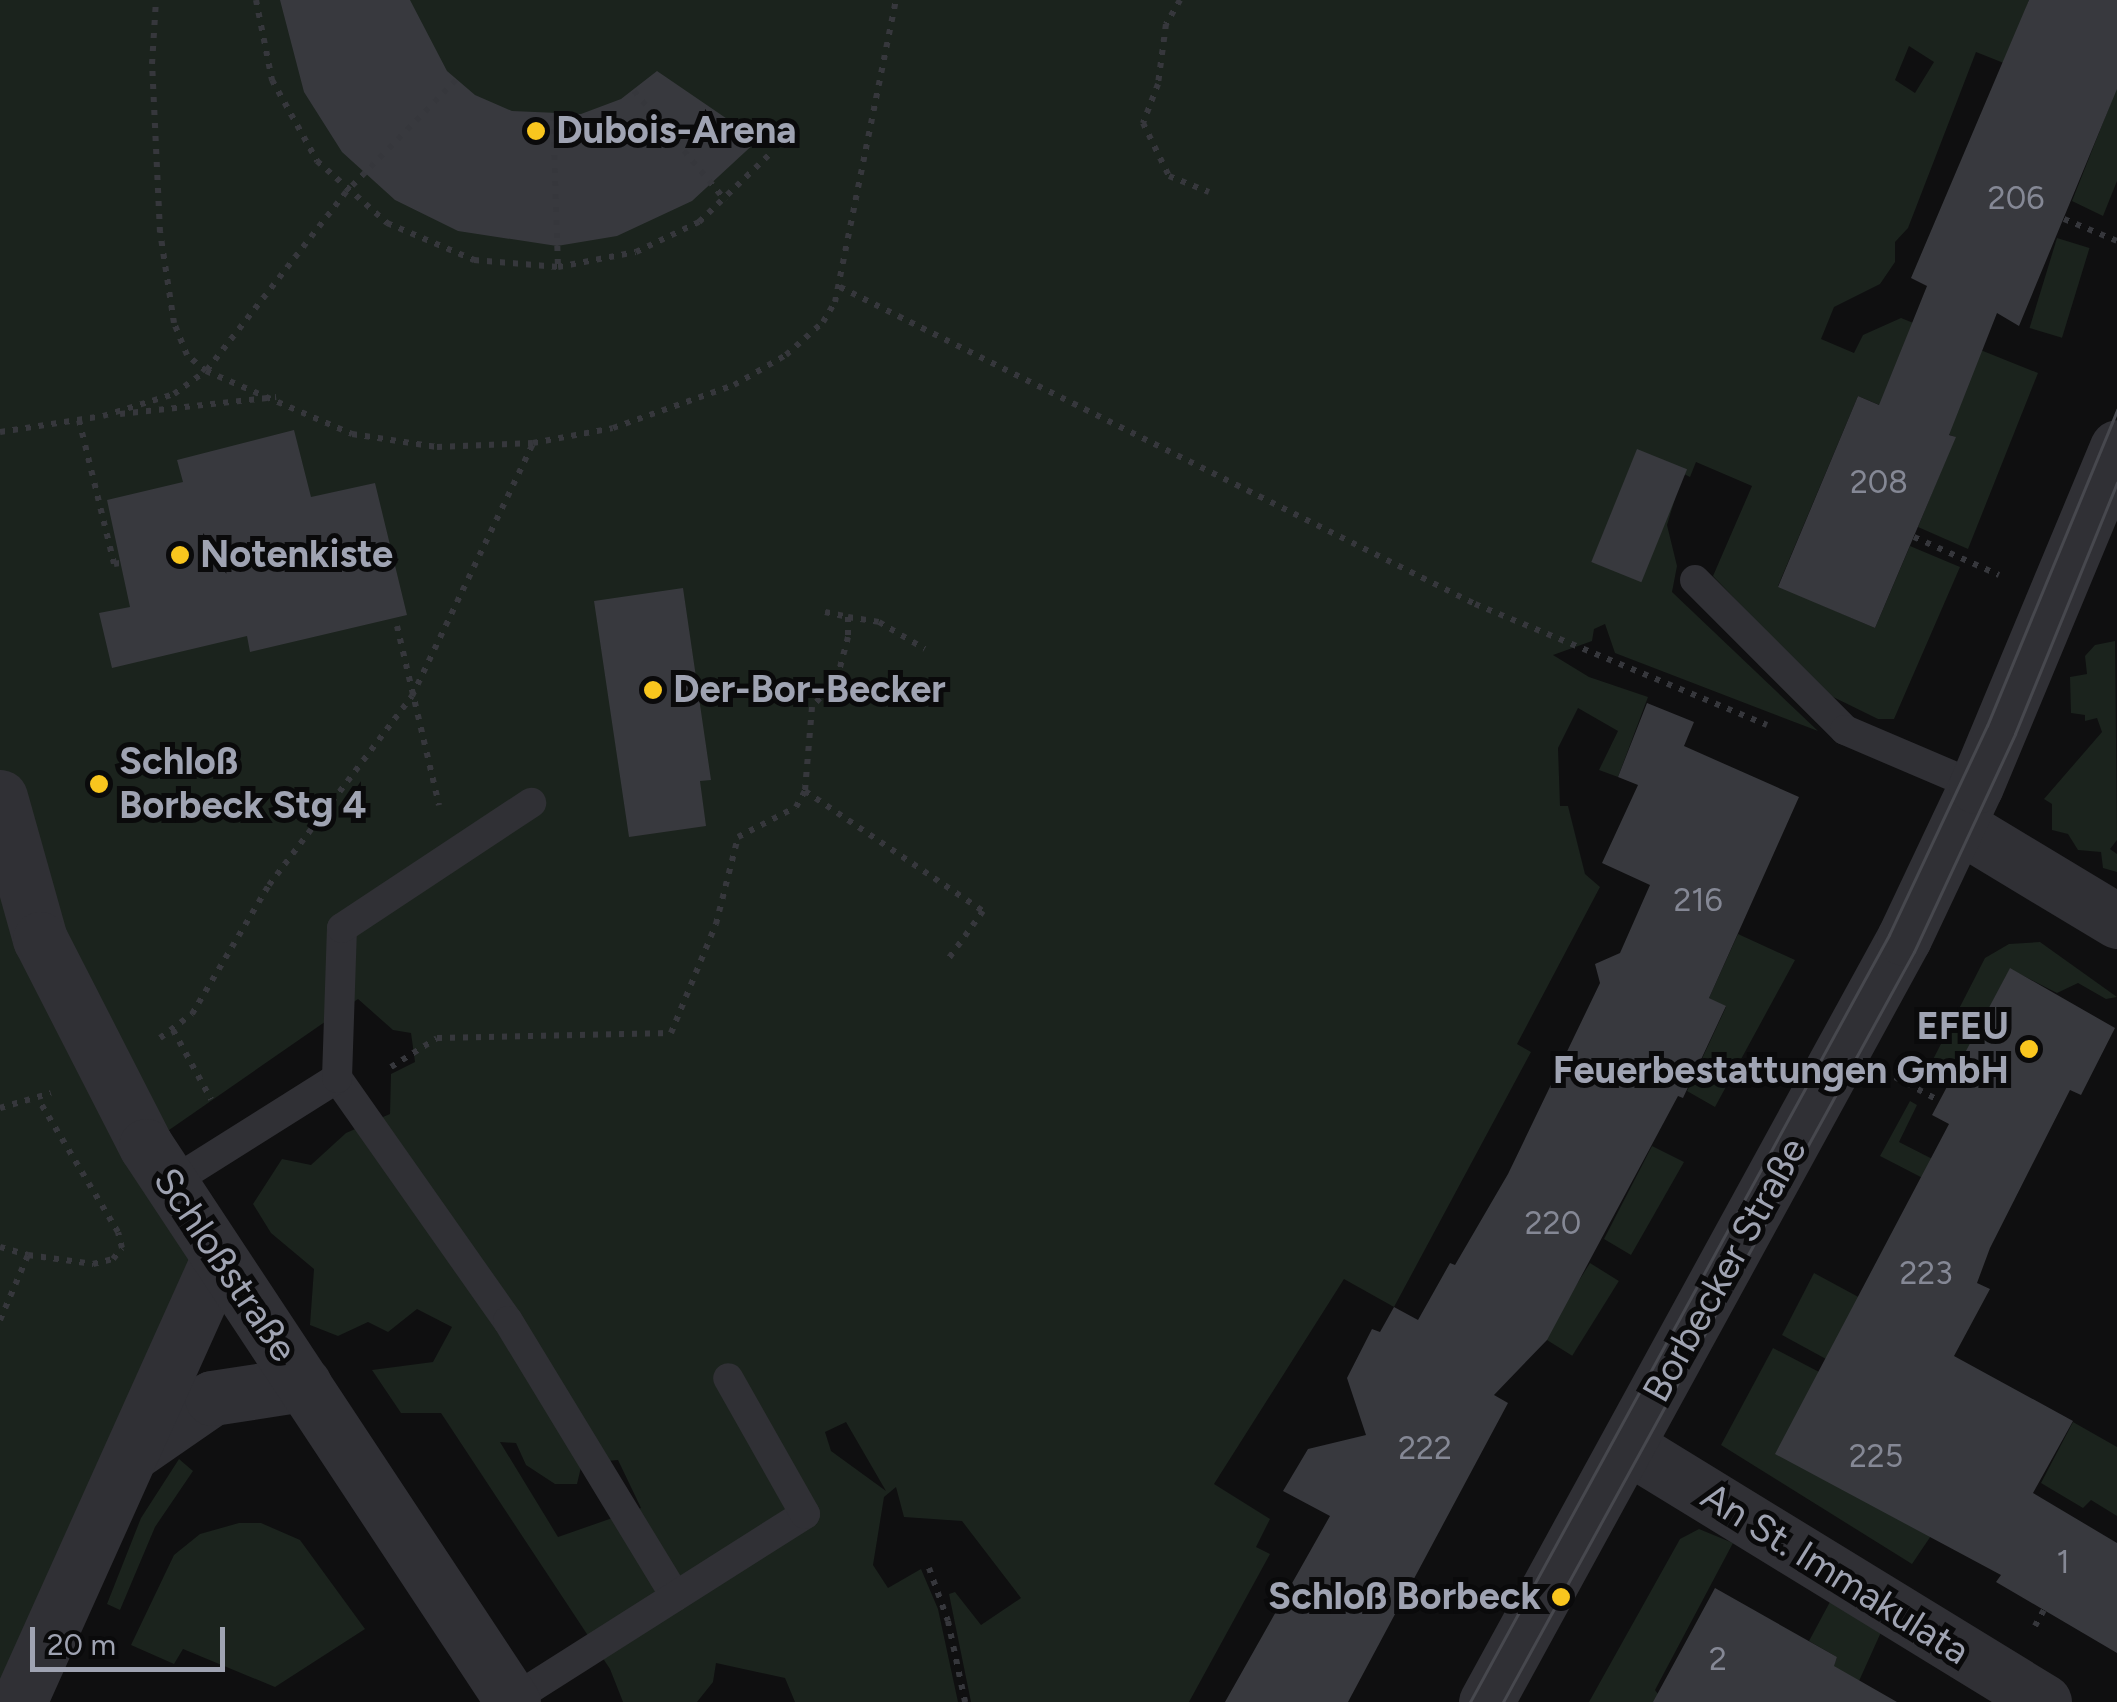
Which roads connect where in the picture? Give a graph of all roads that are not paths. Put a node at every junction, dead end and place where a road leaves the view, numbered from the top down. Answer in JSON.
{"nodes":[{"id":1,"x":2117,"y":447,"type":"edge"},
{"id":2,"x":1695,"y":580,"type":"dead end"},
{"id":3,"x":0,"y":797,"type":"edge"},
{"id":4,"x":531,"y":802,"type":"dead end"},
{"id":5,"x":1967,"y":806,"type":"junction"},
{"id":6,"x":2117,"y":921,"type":"edge"},
{"id":7,"x":337,"y":1078,"type":"junction"},
{"id":8,"x":169,"y":1184,"type":"junction"},
{"id":9,"x":218,"y":1259,"type":"junction"},
{"id":10,"x":728,"y":1378,"type":"dead end"},
{"id":11,"x":304,"y":1384,"type":"junction"},
{"id":12,"x":1628,"y":1446,"type":"junction"},
{"id":13,"x":131,"y":1455,"type":"junction"},
{"id":14,"x":676,"y":1596,"type":"junction"},
{"id":15,"x":513,"y":1701,"type":"edge"},
{"id":16,"x":19,"y":1702,"type":"edge"},
{"id":17,"x":1486,"y":1702,"type":"edge"},
{"id":18,"x":2044,"y":1702,"type":"edge"}],
"edges":[{"from":1,"to":5,"type":"street","name":"Borbecker Straße"},
{"from":2,"to":5,"type":"lane"},
{"from":3,"to":8,"type":"street","name":"Schloßstraße"},
{"from":4,"to":7,"type":"lane"},
{"from":5,"to":6,"type":"street"},
{"from":5,"to":12,"type":"street","name":"Borbecker Straße"},
{"from":7,"to":8,"type":"lane"},
{"from":7,"to":14,"type":"lane"},
{"from":8,"to":9,"type":"street","name":"Schloßstraße"},
{"from":9,"to":11,"type":"street","name":"Schloßstraße"},
{"from":9,"to":13,"type":"street"},
{"from":10,"to":14,"type":"lane"},
{"from":11,"to":13,"type":"street"},
{"from":11,"to":15,"type":"street","name":"Schloßstraße"},
{"from":12,"to":17,"type":"street","name":"Borbecker Straße"},
{"from":12,"to":18,"type":"street","name":"An St. Immakulata"},
{"from":13,"to":16,"type":"street"},
{"from":14,"to":15,"type":"lane"}]}
